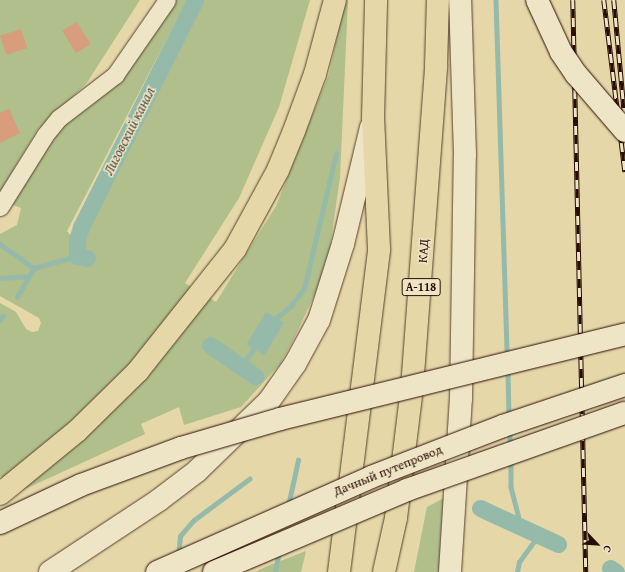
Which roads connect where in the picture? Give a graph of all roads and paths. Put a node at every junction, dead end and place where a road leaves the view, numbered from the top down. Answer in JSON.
{"nodes":[{"id":1,"x":167,"y":0,"type":"edge"},
{"id":2,"x":335,"y":0,"type":"edge"},
{"id":3,"x":376,"y":0,"type":"edge"},
{"id":4,"x":438,"y":0,"type":"edge"},
{"id":5,"x":460,"y":0,"type":"edge"},
{"id":6,"x":537,"y":0,"type":"edge"},
{"id":7,"x":373,"y":118,"type":"junction"},
{"id":8,"x":625,"y":131,"type":"edge"},
{"id":9,"x":3,"y":199,"type":"edge"},
{"id":10,"x":625,"y":334,"type":"edge"},
{"id":11,"x":625,"y":385,"type":"edge"},
{"id":12,"x":625,"y":413,"type":"edge"},
{"id":13,"x":0,"y":494,"type":"edge"},
{"id":14,"x":0,"y":524,"type":"edge"},
{"id":15,"x":339,"y":570,"type":"edge"},
{"id":16,"x":50,"y":572,"type":"edge"},
{"id":17,"x":157,"y":572,"type":"edge"},
{"id":18,"x":214,"y":572,"type":"edge"},
{"id":19,"x":384,"y":572,"type":"edge"},
{"id":20,"x":450,"y":572,"type":"edge"}],
"edges":[{"from":1,"to":9,"type":"street"},
{"from":2,"to":13,"type":"highway"},
{"from":3,"to":7,"type":"highway"},
{"from":4,"to":19,"type":"highway","name":"КАД","number":"А-118"},
{"from":5,"to":20,"type":"main road"},
{"from":6,"to":8,"type":"main road","bridge":true},
{"from":7,"to":15,"type":"highway"},
{"from":7,"to":16,"type":"main road"},
{"from":10,"to":14,"type":"main road","bridge":true},
{"from":11,"to":17,"type":"main road","name":"Дачный путепровод","bridge":true},
{"from":12,"to":18,"type":"main road","name":"Дачный путепровод","bridge":true}]}
